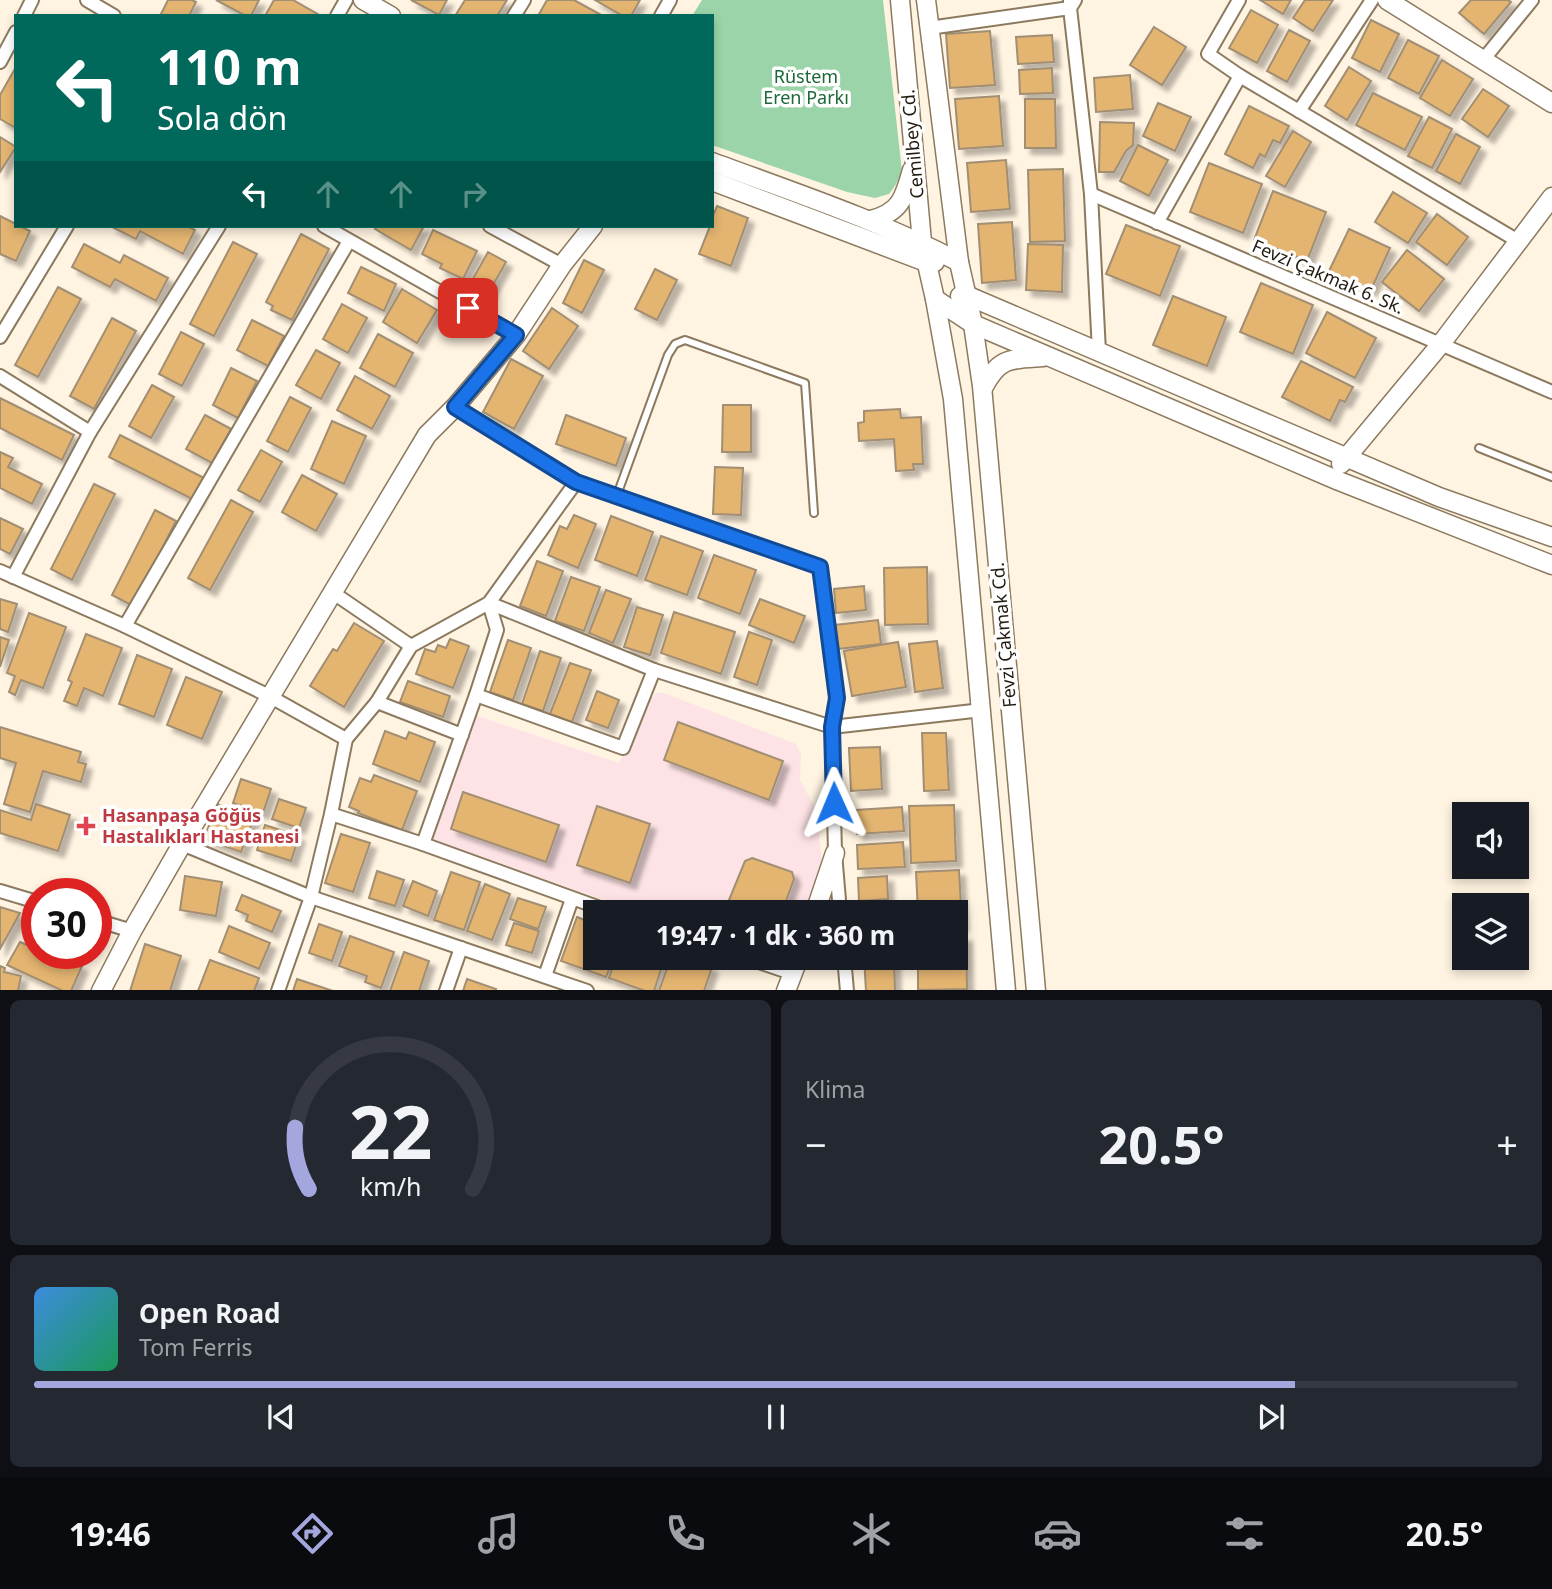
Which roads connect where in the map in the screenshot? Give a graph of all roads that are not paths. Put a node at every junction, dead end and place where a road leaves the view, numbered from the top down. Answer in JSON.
{"nodes":[{"id":1,"x":87,"y":0,"type":"edge"},
{"id":2,"x":363,"y":0,"type":"edge"},
{"id":3,"x":900,"y":0,"type":"edge"},
{"id":4,"x":926,"y":0,"type":"edge"},
{"id":5,"x":1239,"y":0,"type":"edge"},
{"id":6,"x":1372,"y":0,"type":"edge"},
{"id":7,"x":1387,"y":0,"type":"edge"},
{"id":8,"x":1532,"y":0,"type":"edge"},
{"id":9,"x":1072,"y":3,"type":"edge"},
{"id":10,"x":111,"y":14,"type":"edge"},
{"id":11,"x":388,"y":14,"type":"edge"},
{"id":12,"x":929,"y":28,"type":"junction"},
{"id":13,"x":8,"y":43,"type":"edge"},
{"id":14,"x":1482,"y":60,"type":"junction"},
{"id":15,"x":0,"y":62,"type":"edge"},
{"id":16,"x":1241,"y":76,"type":"junction"},
{"id":17,"x":1552,"y":103,"type":"edge"},
{"id":18,"x":1299,"y":111,"type":"junction"},
{"id":19,"x":914,"y":161,"type":"junction"},
{"id":20,"x":714,"y":163,"type":"edge"},
{"id":21,"x":714,"y":182,"type":"edge"},
{"id":22,"x":1091,"y":194,"type":"junction"},
{"id":23,"x":1552,"y":197,"type":"edge"},
{"id":24,"x":871,"y":220,"type":"junction"},
{"id":25,"x":1157,"y":223,"type":"junction"},
{"id":26,"x":66,"y":228,"type":"edge"},
{"id":27,"x":218,"y":228,"type":"edge"},
{"id":28,"x":327,"y":228,"type":"edge"},
{"id":29,"x":494,"y":228,"type":"edge"},
{"id":30,"x":591,"y":228,"type":"edge"},
{"id":31,"x":349,"y":241,"type":"junction"},
{"id":32,"x":1518,"y":241,"type":"junction"},
{"id":33,"x":922,"y":243,"type":"junction"},
{"id":34,"x":926,"y":262,"type":"junction"},
{"id":35,"x":959,"y":262,"type":"junction"},
{"id":36,"x":562,"y":265,"type":"junction"},
{"id":37,"x":964,"y":288,"type":"junction"},
{"id":38,"x":934,"y":293,"type":"junction"},
{"id":39,"x":973,"y":324,"type":"junction"},
{"id":40,"x":516,"y":335,"type":"junction"},
{"id":41,"x":0,"y":337,"type":"edge"},
{"id":42,"x":1440,"y":345,"type":"junction"},
{"id":43,"x":1099,"y":352,"type":"junction"},
{"id":44,"x":1048,"y":356,"type":"junction"},
{"id":45,"x":0,"y":376,"type":"edge"},
{"id":46,"x":983,"y":388,"type":"junction"},
{"id":47,"x":1552,"y":393,"type":"edge"},
{"id":48,"x":455,"y":407,"type":"junction"},
{"id":49,"x":90,"y":432,"type":"junction"},
{"id":50,"x":1479,"y":448,"type":"dead end"},
{"id":51,"x":1347,"y":457,"type":"junction"},
{"id":52,"x":1330,"y":477,"type":"junction"},
{"id":53,"x":1552,"y":477,"type":"edge"},
{"id":54,"x":576,"y":482,"type":"junction"},
{"id":55,"x":617,"y":495,"type":"junction"},
{"id":56,"x":814,"y":513,"type":"dead end"},
{"id":57,"x":1552,"y":537,"type":"edge"},
{"id":58,"x":1552,"y":565,"type":"edge"},
{"id":59,"x":0,"y":571,"type":"edge"},
{"id":60,"x":13,"y":577,"type":"junction"},
{"id":61,"x":332,"y":592,"type":"junction"},
{"id":62,"x":489,"y":603,"type":"junction"},
{"id":63,"x":125,"y":626,"type":"junction"},
{"id":64,"x":411,"y":646,"type":"junction"},
{"id":65,"x":654,"y":670,"type":"junction"},
{"id":66,"x":476,"y":695,"type":"junction"},
{"id":67,"x":269,"y":696,"type":"junction"},
{"id":68,"x":377,"y":702,"type":"junction"},
{"id":69,"x":982,"y":710,"type":"junction"},
{"id":70,"x":832,"y":727,"type":"junction"},
{"id":71,"x":462,"y":735,"type":"junction"},
{"id":72,"x":346,"y":739,"type":"junction"},
{"id":73,"x":331,"y":814,"type":"junction"},
{"id":74,"x":182,"y":844,"type":"junction"},
{"id":75,"x":423,"y":844,"type":"junction"},
{"id":76,"x":835,"y":853,"type":"junction"},
{"id":77,"x":0,"y":891,"type":"edge"},
{"id":78,"x":21,"y":897,"type":"edge"},
{"id":79,"x":311,"y":897,"type":"junction"},
{"id":80,"x":572,"y":899,"type":"junction"},
{"id":81,"x":819,"y":900,"type":"edge"},
{"id":82,"x":839,"y":900,"type":"edge"},
{"id":83,"x":583,"y":903,"type":"edge"},
{"id":84,"x":112,"y":924,"type":"edge"},
{"id":85,"x":132,"y":930,"type":"junction"},
{"id":86,"x":461,"y":948,"type":"junction"},
{"id":87,"x":845,"y":970,"type":"edge"},
{"id":88,"x":545,"y":976,"type":"junction"},
{"id":89,"x":101,"y":990,"type":"edge"},
{"id":90,"x":278,"y":990,"type":"edge"},
{"id":91,"x":446,"y":990,"type":"edge"},
{"id":92,"x":587,"y":990,"type":"edge"},
{"id":93,"x":847,"y":990,"type":"edge"},
{"id":94,"x":1006,"y":990,"type":"edge"},
{"id":95,"x":1036,"y":990,"type":"edge"}],
"edges":[{"from":1,"to":10,"type":"street"},
{"from":2,"to":11,"type":"street"},
{"from":3,"to":19,"type":"street","name":"Cemilbey Cd."},
{"from":4,"to":12,"type":"street","name":"Cemilbey Cd."},
{"from":5,"to":16,"type":"street"},
{"from":6,"to":18,"type":"street"},
{"from":7,"to":14,"type":"street"},
{"from":8,"to":14,"type":"street"},
{"from":9,"to":12,"type":"street"},
{"from":9,"to":22,"type":"street"},
{"from":12,"to":35,"type":"street","name":"Cemilbey Cd."},
{"from":13,"to":15,"type":"street"},
{"from":14,"to":17,"type":"street"},
{"from":16,"to":18,"type":"street"},
{"from":16,"to":25,"type":"street"},
{"from":18,"to":32,"type":"street"},
{"from":19,"to":24,"type":"street"},
{"from":19,"to":33,"type":"street","name":"Cemilbey Cd."},
{"from":20,"to":24,"type":"street"},
{"from":21,"to":34,"type":"street"},
{"from":22,"to":25,"type":"street","name":"Fevzi Çakmak 6. Sk."},
{"from":22,"to":43,"type":"street"},
{"from":23,"to":32,"type":"street"},
{"from":24,"to":33,"type":"street"},
{"from":25,"to":42,"type":"street","name":"Fevzi Çakmak 6. Sk."},
{"from":26,"to":41,"type":"street"},
{"from":27,"to":49,"type":"street"},
{"from":28,"to":31,"type":"street"},
{"from":29,"to":36,"type":"street"},
{"from":30,"to":36,"type":"street"},
{"from":31,"to":40,"type":"street"},
{"from":31,"to":63,"type":"street"},
{"from":32,"to":42,"type":"street"},
{"from":33,"to":34,"type":"street","name":"Cemilbey Cd."},
{"from":33,"to":35,"type":"street"},
{"from":34,"to":35,"type":"street"},
{"from":34,"to":38,"type":"street","name":"Cemilbey Cd."},
{"from":35,"to":37,"type":"street","name":"Cemilbey Cd."},
{"from":36,"to":40,"type":"street"},
{"from":37,"to":38,"type":"street"},
{"from":37,"to":39,"type":"street","name":"Fevzi Çakmak Cd."},
{"from":37,"to":43,"type":"street"},
{"from":38,"to":39,"type":"street"},
{"from":38,"to":69,"type":"street","name":"Fevzi Çakmak Cd."},
{"from":39,"to":44,"type":"street"},
{"from":39,"to":46,"type":"street","name":"Fevzi Çakmak Cd."},
{"from":40,"to":48,"type":"street"},
{"from":42,"to":47,"type":"street","name":"Fevzi Çakmak 6. Sk."},
{"from":42,"to":51,"type":"street"},
{"from":43,"to":51,"type":"street"},
{"from":44,"to":46,"type":"street"},
{"from":44,"to":52,"type":"street"},
{"from":45,"to":49,"type":"street"},
{"from":46,"to":95,"type":"street","name":"Fevzi Çakmak Cd."},
{"from":48,"to":54,"type":"street"},
{"from":48,"to":61,"type":"street"},
{"from":49,"to":60,"type":"street"},
{"from":50,"to":53,"type":"lane"},
{"from":51,"to":52,"type":"street"},
{"from":51,"to":57,"type":"street"},
{"from":52,"to":58,"type":"street"},
{"from":54,"to":55,"type":"street"},
{"from":54,"to":62,"type":"street"},
{"from":55,"to":56,"type":"lane"},
{"from":55,"to":70,"type":"street"},
{"from":59,"to":60,"type":"street"},
{"from":60,"to":63,"type":"street"},
{"from":61,"to":64,"type":"street"},
{"from":61,"to":67,"type":"street"},
{"from":62,"to":64,"type":"street"},
{"from":62,"to":65,"type":"street"},
{"from":62,"to":66,"type":"street"},
{"from":63,"to":67,"type":"street"},
{"from":64,"to":68,"type":"street"},
{"from":65,"to":66,"type":"street"},
{"from":65,"to":70,"type":"street"},
{"from":66,"to":71,"type":"street"},
{"from":67,"to":72,"type":"street"},
{"from":67,"to":74,"type":"street"},
{"from":68,"to":71,"type":"street"},
{"from":68,"to":72,"type":"street"},
{"from":69,"to":70,"type":"street"},
{"from":69,"to":94,"type":"street","name":"Fevzi Çakmak Cd."},
{"from":70,"to":76,"type":"street"},
{"from":71,"to":75,"type":"street"},
{"from":72,"to":73,"type":"street"},
{"from":73,"to":75,"type":"street"},
{"from":73,"to":79,"type":"street"},
{"from":74,"to":79,"type":"street"},
{"from":74,"to":85,"type":"street"},
{"from":75,"to":80,"type":"street"},
{"from":76,"to":81,"type":"street"},
{"from":76,"to":82,"type":"street"},
{"from":77,"to":78,"type":"street"},
{"from":79,"to":86,"type":"street"},
{"from":79,"to":90,"type":"street"},
{"from":80,"to":83,"type":"street"},
{"from":80,"to":88,"type":"street"},
{"from":84,"to":85,"type":"street"},
{"from":85,"to":89,"type":"street"},
{"from":86,"to":88,"type":"street"},
{"from":86,"to":91,"type":"street"},
{"from":87,"to":93,"type":"street"},
{"from":88,"to":92,"type":"street"}]}
